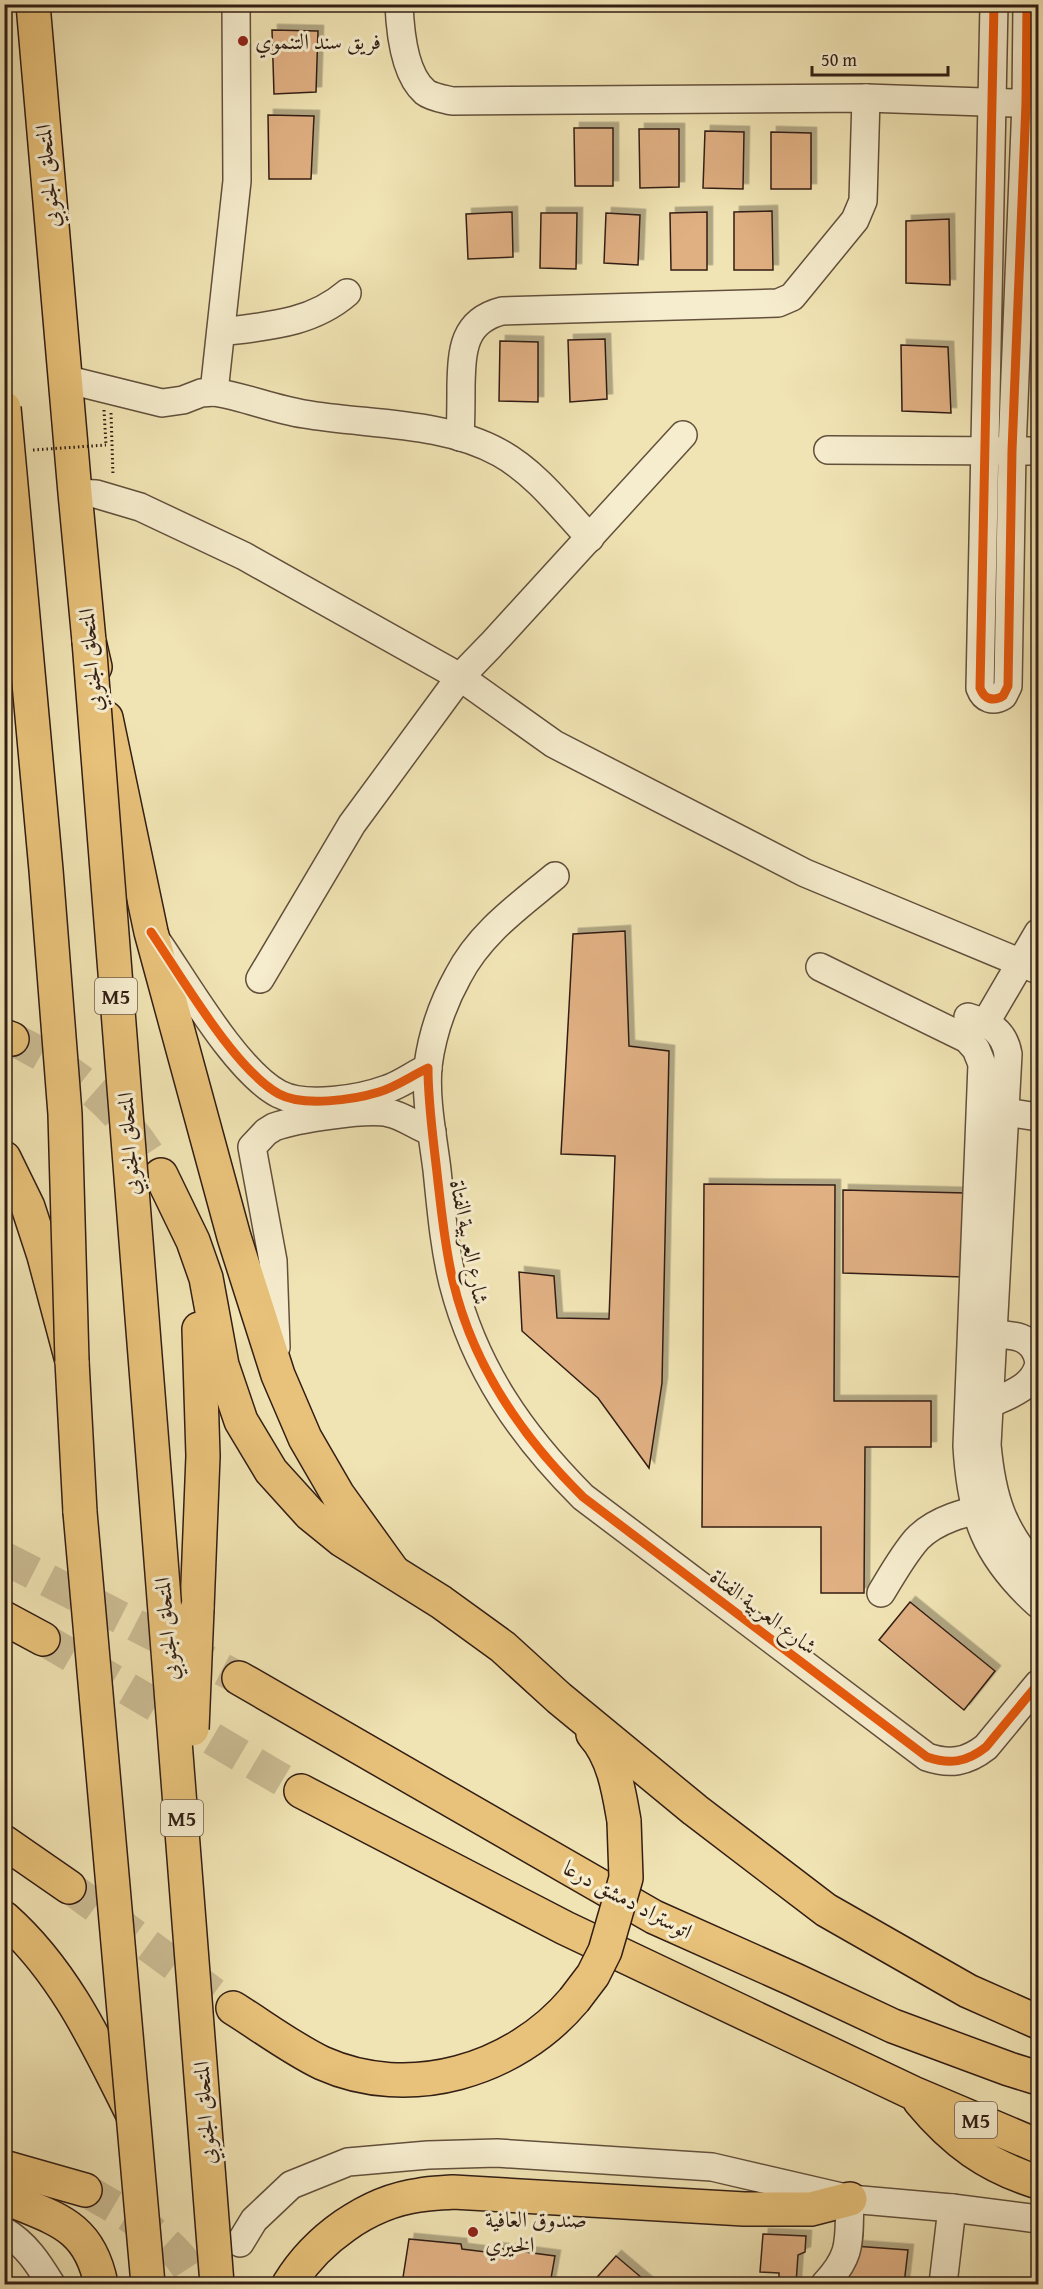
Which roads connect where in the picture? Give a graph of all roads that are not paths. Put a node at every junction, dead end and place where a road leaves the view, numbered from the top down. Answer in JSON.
{"nodes":[{"id":1,"x":33,"y":4,"type":"edge"},
{"id":2,"x":236,"y":4,"type":"edge"},
{"id":3,"x":399,"y":4,"type":"edge"},
{"id":4,"x":994,"y":4,"type":"edge"},
{"id":5,"x":1027,"y":4,"type":"edge"},
{"id":6,"x":866,"y":98,"type":"junction"},
{"id":7,"x":1026,"y":103,"type":"junction"},
{"id":8,"x":994,"y":104,"type":"junction"},
{"id":9,"x":347,"y":293,"type":"dead end"},
{"id":10,"x":221,"y":332,"type":"junction"},
{"id":11,"x":65,"y":378,"type":"junction"},
{"id":12,"x":214,"y":392,"type":"junction"},
{"id":13,"x":4,"y":408,"type":"edge"},
{"id":14,"x":683,"y":435,"type":"dead end"},
{"id":15,"x":460,"y":437,"type":"junction"},
{"id":16,"x":828,"y":450,"type":"dead end"},
{"id":17,"x":984,"y":451,"type":"junction"},
{"id":18,"x":1012,"y":451,"type":"junction"},
{"id":19,"x":1038,"y":451,"type":"edge"},
{"id":20,"x":75,"y":492,"type":"junction"},
{"id":21,"x":590,"y":538,"type":"junction"},
{"id":22,"x":89,"y":641,"type":"junction"},
{"id":23,"x":460,"y":677,"type":"junction"},
{"id":24,"x":555,"y":876,"type":"dead end"},
{"id":25,"x":151,"y":932,"type":"junction"},
{"id":26,"x":1038,"y":933,"type":"edge"},
{"id":27,"x":820,"y":967,"type":"dead end"},
{"id":28,"x":1030,"y":967,"type":"edge"},
{"id":29,"x":260,"y":979,"type":"dead end"},
{"id":30,"x":428,"y":1068,"type":"junction"},
{"id":31,"x":346,"y":1106,"type":"junction"},
{"id":32,"x":1006,"y":1112,"type":"junction"},
{"id":33,"x":1038,"y":1117,"type":"edge"},
{"id":34,"x":432,"y":1131,"type":"junction"},
{"id":35,"x":4,"y":1158,"type":"edge"},
{"id":36,"x":161,"y":1175,"type":"tunnel mouth"},
{"id":37,"x":193,"y":1241,"type":"junction"},
{"id":38,"x":985,"y":1324,"type":"junction"},
{"id":39,"x":1038,"y":1358,"type":"edge"},
{"id":40,"x":72,"y":1360,"type":"junction"},
{"id":41,"x":1038,"y":1367,"type":"edge"},
{"id":42,"x":278,"y":1375,"type":"junction"},
{"id":43,"x":989,"y":1404,"type":"junction"},
{"id":44,"x":986,"y":1507,"type":"junction"},
{"id":45,"x":392,"y":1570,"type":"junction"},
{"id":46,"x":1038,"y":1570,"type":"edge"},
{"id":47,"x":881,"y":1593,"type":"dead end"},
{"id":48,"x":1038,"y":1604,"type":"edge"},
{"id":49,"x":4,"y":1618,"type":"edge"},
{"id":50,"x":4,"y":1631,"type":"edge"},
{"id":51,"x":239,"y":1678,"type":"tunnel mouth"},
{"id":52,"x":1038,"y":1684,"type":"edge"},
{"id":53,"x":559,"y":1698,"type":"junction"},
{"id":54,"x":301,"y":1791,"type":"tunnel mouth"},
{"id":55,"x":4,"y":1842,"type":"edge"},
{"id":56,"x":185,"y":1853,"type":"junction"},
{"id":57,"x":69,"y":1887,"type":"tunnel mouth"},
{"id":58,"x":8,"y":1922,"type":"edge"},
{"id":59,"x":233,"y":2008,"type":"tunnel mouth"},
{"id":60,"x":1038,"y":2022,"type":"edge"},
{"id":61,"x":1038,"y":2078,"type":"edge"},
{"id":62,"x":914,"y":2093,"type":"junction"},
{"id":63,"x":132,"y":2113,"type":"junction"},
{"id":64,"x":1038,"y":2145,"type":"edge"},
{"id":65,"x":4,"y":2167,"type":"edge"},
{"id":66,"x":1038,"y":2182,"type":"edge"},
{"id":67,"x":85,"y":2190,"type":"tunnel mouth"},
{"id":68,"x":4,"y":2197,"type":"edge"},
{"id":69,"x":850,"y":2199,"type":"junction"},
{"id":70,"x":952,"y":2208,"type":"junction"},
{"id":71,"x":1038,"y":2219,"type":"edge"},
{"id":72,"x":4,"y":2232,"type":"edge"},
{"id":73,"x":240,"y":2243,"type":"dead end"},
{"id":74,"x":51,"y":2284,"type":"edge"},
{"id":75,"x":101,"y":2284,"type":"edge"},
{"id":76,"x":148,"y":2284,"type":"edge"},
{"id":77,"x":217,"y":2284,"type":"edge"},
{"id":78,"x":289,"y":2284,"type":"edge"},
{"id":79,"x":825,"y":2284,"type":"edge"},
{"id":80,"x":943,"y":2284,"type":"edge"}],
"edges":[{"from":1,"to":11,"type":"main road","name":"المتحلق الجنوبي"},
{"from":2,"to":10,"type":"street"},
{"from":3,"to":6,"type":"street"},
{"from":4,"to":8,"type":"street"},
{"from":5,"to":7,"type":"street"},
{"from":6,"to":8,"type":"street"},
{"from":6,"to":15,"type":"street"},
{"from":7,"to":8,"type":"street"},
{"from":7,"to":18,"type":"street"},
{"from":8,"to":17,"type":"street"},
{"from":9,"to":10,"type":"street"},
{"from":10,"to":12,"type":"street"},
{"from":11,"to":12,"type":"street"},
{"from":11,"to":20,"type":"main road","name":"المتحلق الجنوبي"},
{"from":12,"to":15,"type":"street"},
{"from":13,"to":40,"type":"main road","bridge":true},
{"from":14,"to":21,"type":"street"},
{"from":15,"to":21,"type":"street"},
{"from":16,"to":17,"type":"street"},
{"from":17,"to":18,"type":"street"},
{"from":17,"to":18,"type":"street"},
{"from":18,"to":19,"type":"street"},
{"from":20,"to":22,"type":"main road","name":"المتحلق الجنوبي"},
{"from":20,"to":23,"type":"street"},
{"from":21,"to":23,"type":"street"},
{"from":22,"to":25,"type":"main road"},
{"from":22,"to":56,"type":"main road","name":"المتحلق الجنوبي","number":"M5","bridge":true},
{"from":23,"to":28,"type":"street"},
{"from":23,"to":29,"type":"street"},
{"from":24,"to":30,"type":"street","name":"شارع العربية الفتاة"},
{"from":25,"to":31,"type":"street"},
{"from":25,"to":42,"type":"main road"},
{"from":26,"to":28,"type":"street"},
{"from":27,"to":38,"type":"street"},
{"from":28,"to":32,"type":"street"},
{"from":30,"to":31,"type":"street"},
{"from":30,"to":34,"type":"street","name":"شارع العربية الفتاة"},
{"from":31,"to":34,"type":"street"},
{"from":31,"to":42,"type":"street"},
{"from":32,"to":33,"type":"street"},
{"from":32,"to":38,"type":"street"},
{"from":34,"to":52,"type":"street","name":"شارع العربية الفتاة"},
{"from":35,"to":40,"type":"main road"},
{"from":36,"to":37,"type":"main road"},
{"from":37,"to":45,"type":"main road"},
{"from":37,"to":56,"type":"main road","bridge":true},
{"from":38,"to":39,"type":"street"},
{"from":38,"to":43,"type":"street"},
{"from":38,"to":44,"type":"street"},
{"from":40,"to":63,"type":"main road","bridge":true},
{"from":41,"to":43,"type":"street"},
{"from":42,"to":45,"type":"main road"},
{"from":43,"to":44,"type":"street"},
{"from":44,"to":46,"type":"street"},
{"from":44,"to":47,"type":"street"},
{"from":44,"to":48,"type":"street"},
{"from":45,"to":53,"type":"main road"},
{"from":49,"to":50,"type":"main road"},
{"from":51,"to":61,"type":"main road","name":"اتوستراد دمشق درعا"},
{"from":53,"to":59,"type":"main road","bridge":true},
{"from":53,"to":60,"type":"main road"},
{"from":54,"to":62,"type":"main road","number":"M5"},
{"from":55,"to":57,"type":"main road"},
{"from":56,"to":77,"type":"main road","name":"المتحلق الجنوبي","number":"M5","bridge":true},
{"from":58,"to":63,"type":"main road"},
{"from":62,"to":64,"type":"main road","number":"M5"},
{"from":62,"to":66,"type":"main road"},
{"from":63,"to":76,"type":"main road","bridge":true},
{"from":65,"to":67,"type":"main road"},
{"from":68,"to":75,"type":"main road"},
{"from":69,"to":70,"type":"street"},
{"from":69,"to":73,"type":"street"},
{"from":69,"to":78,"type":"main road"},
{"from":69,"to":79,"type":"street"},
{"from":70,"to":71,"type":"street"},
{"from":70,"to":80,"type":"street"},
{"from":72,"to":74,"type":"street"}]}
